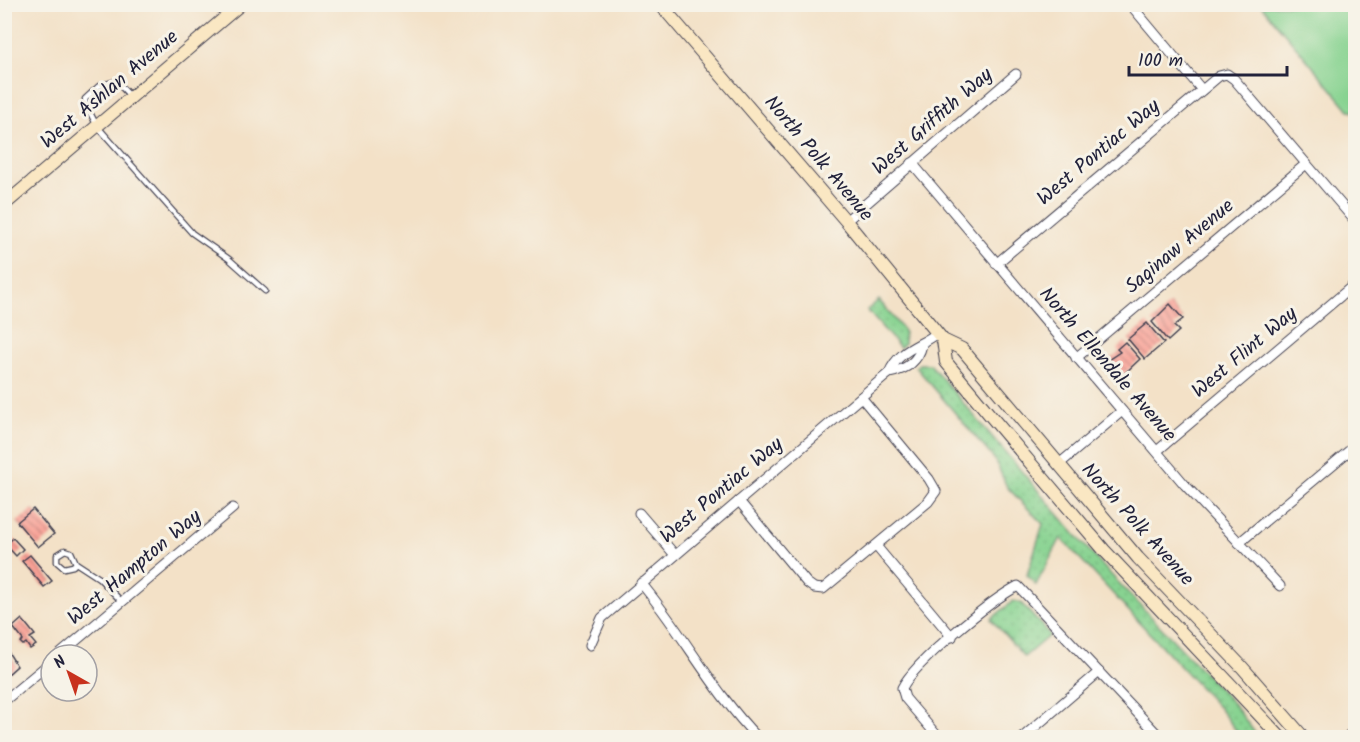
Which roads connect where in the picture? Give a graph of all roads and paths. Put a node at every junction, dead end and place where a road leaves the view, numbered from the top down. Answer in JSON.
{"nodes":[{"id":1,"x":242,"y":4,"type":"edge"},
{"id":2,"x":660,"y":4,"type":"edge"},
{"id":3,"x":1130,"y":4,"type":"edge"},
{"id":4,"x":1016,"y":74,"type":"dead end"},
{"id":5,"x":1202,"y":90,"type":"junction"},
{"id":6,"x":132,"y":98,"type":"junction"},
{"id":7,"x":97,"y":126,"type":"junction"},
{"id":8,"x":912,"y":163,"type":"junction"},
{"id":9,"x":1306,"y":164,"type":"junction"},
{"id":10,"x":4,"y":205,"type":"edge"},
{"id":11,"x":846,"y":221,"type":"junction"},
{"id":12,"x":1356,"y":222,"type":"edge"},
{"id":13,"x":996,"y":264,"type":"junction"},
{"id":14,"x":1356,"y":283,"type":"edge"},
{"id":15,"x":265,"y":291,"type":"dead end"},
{"id":16,"x":940,"y":336,"type":"junction"},
{"id":17,"x":1076,"y":358,"type":"junction"},
{"id":18,"x":861,"y":397,"type":"junction"},
{"id":19,"x":1122,"y":411,"type":"junction"},
{"id":20,"x":1356,"y":445,"type":"edge"},
{"id":21,"x":1157,"y":451,"type":"junction"},
{"id":22,"x":1058,"y":465,"type":"junction"},
{"id":23,"x":739,"y":501,"type":"junction"},
{"id":24,"x":233,"y":508,"type":"dead end"},
{"id":25,"x":639,"y":513,"type":"dead end"},
{"id":26,"x":1239,"y":543,"type":"junction"},
{"id":27,"x":876,"y":546,"type":"junction"},
{"id":28,"x":675,"y":555,"type":"junction"},
{"id":29,"x":76,"y":562,"type":"junction"},
{"id":30,"x":641,"y":583,"type":"junction"},
{"id":31,"x":1280,"y":586,"type":"dead end"},
{"id":32,"x":122,"y":602,"type":"junction"},
{"id":33,"x":952,"y":637,"type":"junction"},
{"id":34,"x":73,"y":643,"type":"edge"},
{"id":35,"x":590,"y":645,"type":"dead end"},
{"id":36,"x":39,"y":672,"type":"edge"},
{"id":37,"x":1099,"y":672,"type":"junction"},
{"id":38,"x":4,"y":702,"type":"edge"},
{"id":39,"x":1356,"y":731,"type":"edge"},
{"id":40,"x":758,"y":738,"type":"edge"},
{"id":41,"x":939,"y":738,"type":"edge"},
{"id":42,"x":1022,"y":738,"type":"edge"},
{"id":43,"x":1161,"y":738,"type":"edge"},
{"id":44,"x":1281,"y":738,"type":"edge"},
{"id":45,"x":1304,"y":738,"type":"edge"},
{"id":46,"x":1348,"y":738,"type":"edge"}],
"edges":[{"from":1,"to":6,"type":"main road","name":"West Ashlan Avenue"},
{"from":2,"to":11,"type":"main road","name":"North Polk Avenue"},
{"from":3,"to":5,"type":"street"},
{"from":4,"to":8,"type":"street","name":"West Griffith Way"},
{"from":5,"to":9,"type":"street","name":"West Pontiac Way"},
{"from":5,"to":13,"type":"street","name":"West Pontiac Way"},
{"from":6,"to":7,"type":"main road","name":"West Ashlan Avenue"},
{"from":6,"to":7,"type":"lane"},
{"from":7,"to":10,"type":"main road","name":"West Ashlan Avenue"},
{"from":7,"to":15,"type":"lane"},
{"from":8,"to":11,"type":"street","name":"West Griffith Way"},
{"from":8,"to":13,"type":"street","name":"North Ellendale Avenue"},
{"from":9,"to":12,"type":"street"},
{"from":9,"to":17,"type":"street","name":"Saginaw Avenue"},
{"from":11,"to":16,"type":"main road","name":"North Polk Avenue"},
{"from":13,"to":17,"type":"street","name":"North Ellendale Avenue"},
{"from":14,"to":21,"type":"street","name":"West Flint Way"},
{"from":16,"to":18,"type":"street","name":"West Pontiac Way"},
{"from":16,"to":22,"type":"main road","name":"North Polk Avenue"},
{"from":16,"to":44,"type":"main road","name":"North Polk Avenue"},
{"from":17,"to":19,"type":"street","name":"North Ellendale Avenue"},
{"from":18,"to":23,"type":"street","name":"West Pontiac Way"},
{"from":18,"to":27,"type":"street"},
{"from":19,"to":21,"type":"street","name":"North Ellendale Avenue"},
{"from":19,"to":22,"type":"street"},
{"from":20,"to":26,"type":"street"},
{"from":21,"to":26,"type":"street","name":"North Ellendale Avenue"},
{"from":22,"to":45,"type":"main road","name":"North Polk Avenue"},
{"from":23,"to":27,"type":"street"},
{"from":23,"to":28,"type":"street","name":"West Pontiac Way"},
{"from":24,"to":32,"type":"street","name":"West Hampton Way"},
{"from":25,"to":28,"type":"street"},
{"from":26,"to":31,"type":"street","name":"North Ellendale Avenue"},
{"from":27,"to":33,"type":"street"},
{"from":28,"to":30,"type":"street","name":"West Pontiac Way"},
{"from":29,"to":29,"type":"lane"},
{"from":29,"to":32,"type":"lane"},
{"from":30,"to":35,"type":"street","name":"West Pontiac Way"},
{"from":30,"to":40,"type":"street"},
{"from":32,"to":34,"type":"street","name":"West Hampton Way"},
{"from":33,"to":37,"type":"street"},
{"from":33,"to":41,"type":"street"},
{"from":36,"to":38,"type":"street"},
{"from":37,"to":42,"type":"street"},
{"from":37,"to":43,"type":"street"},
{"from":39,"to":46,"type":"main road"}]}
